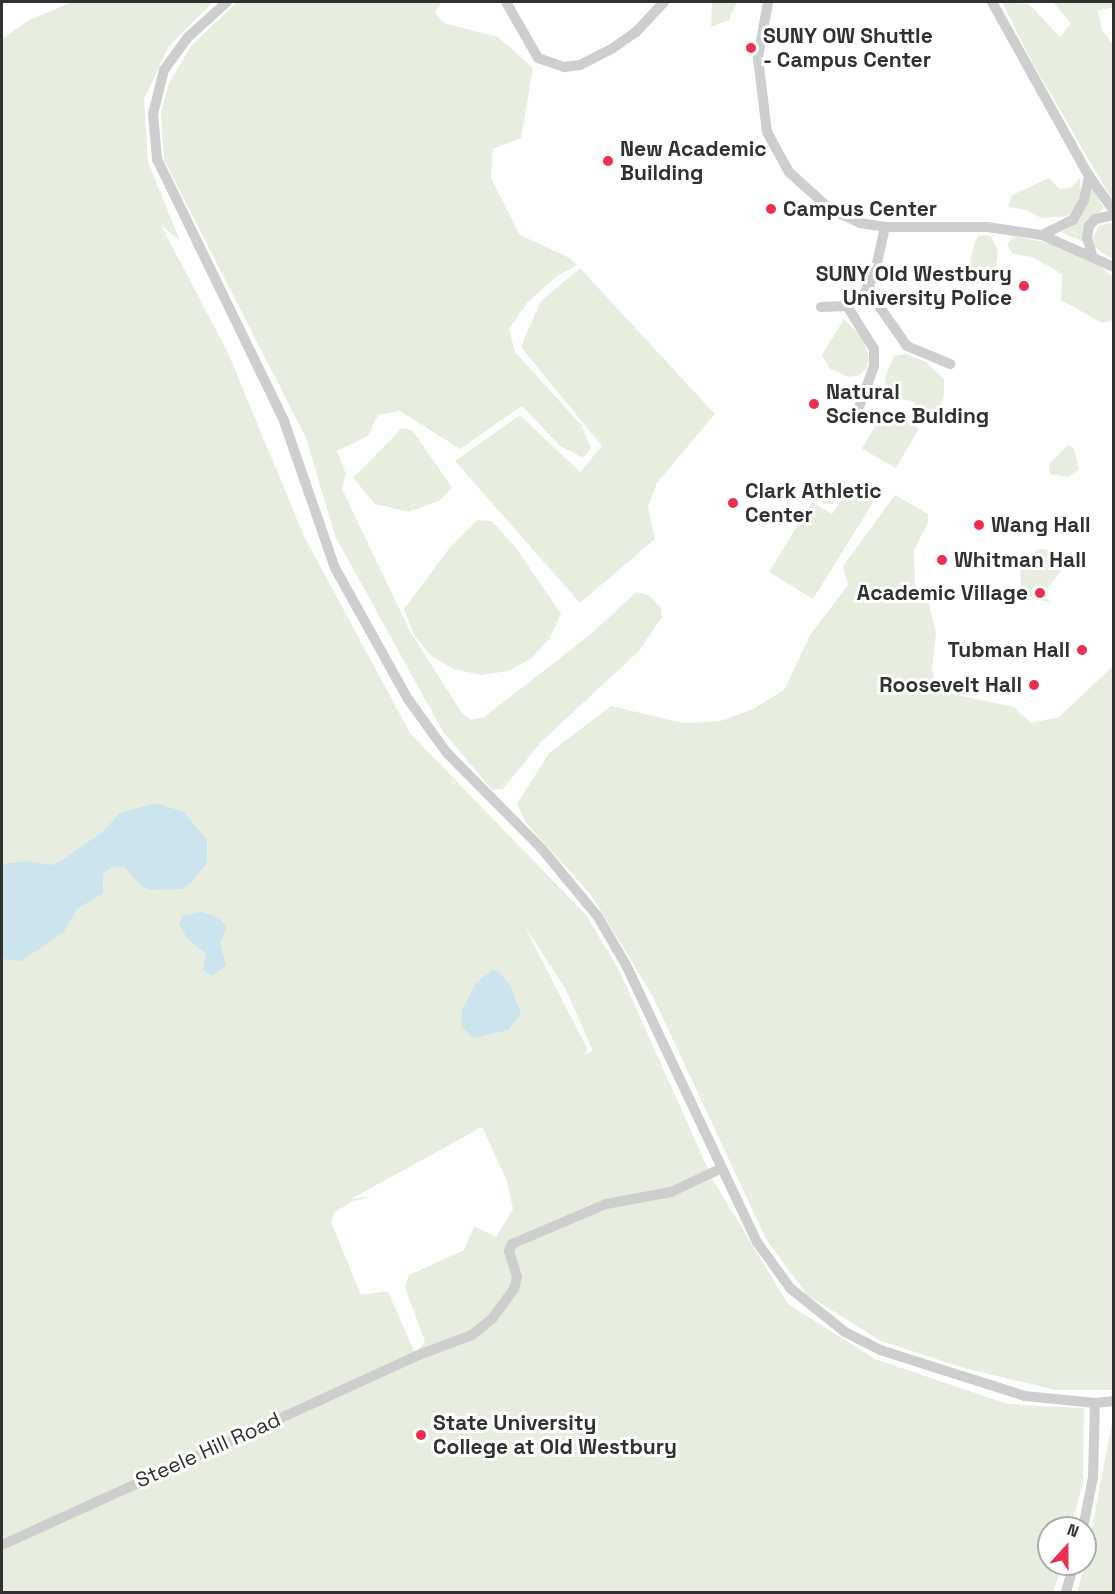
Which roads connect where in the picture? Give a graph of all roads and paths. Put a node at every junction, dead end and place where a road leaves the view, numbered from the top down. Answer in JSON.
{"nodes":[{"id":1,"x":227,"y":2,"type":"edge"},
{"id":2,"x":506,"y":2,"type":"edge"},
{"id":3,"x":664,"y":2,"type":"edge"},
{"id":4,"x":768,"y":2,"type":"edge"},
{"id":5,"x":992,"y":2,"type":"edge"},
{"id":6,"x":1089,"y":176,"type":"junction"},
{"id":7,"x":1113,"y":213,"type":"edge"},
{"id":8,"x":885,"y":227,"type":"junction"},
{"id":9,"x":1042,"y":235,"type":"junction"},
{"id":10,"x":1092,"y":255,"type":"junction"},
{"id":11,"x":1113,"y":267,"type":"edge"},
{"id":12,"x":869,"y":285,"type":"junction"},
{"id":13,"x":847,"y":306,"type":"junction"},
{"id":14,"x":821,"y":307,"type":"dead end"},
{"id":15,"x":950,"y":364,"type":"dead end"},
{"id":16,"x":858,"y":410,"type":"dead end"},
{"id":17,"x":720,"y":1169,"type":"junction"},
{"id":18,"x":1113,"y":1401,"type":"edge"},
{"id":19,"x":1095,"y":1403,"type":"junction"},
{"id":20,"x":1085,"y":1516,"type":"edge"},
{"id":21,"x":2,"y":1545,"type":"edge"},
{"id":22,"x":1071,"y":1576,"type":"edge"},
{"id":23,"x":1066,"y":1593,"type":"edge"}],
"edges":[{"from":1,"to":17,"type":"street"},
{"from":2,"to":3,"type":"street"},
{"from":4,"to":8,"type":"street"},
{"from":5,"to":6,"type":"street"},
{"from":6,"to":7,"type":"street"},
{"from":6,"to":9,"type":"street"},
{"from":7,"to":10,"type":"street"},
{"from":8,"to":9,"type":"street"},
{"from":8,"to":12,"type":"street"},
{"from":9,"to":10,"type":"street"},
{"from":10,"to":11,"type":"street"},
{"from":12,"to":13,"type":"street"},
{"from":12,"to":15,"type":"street"},
{"from":13,"to":14,"type":"street"},
{"from":13,"to":16,"type":"street"},
{"from":17,"to":19,"type":"street"},
{"from":17,"to":21,"type":"street","name":"Steele Hill Road"},
{"from":18,"to":19,"type":"street"},
{"from":19,"to":20,"type":"street"},
{"from":22,"to":23,"type":"street"}]}
